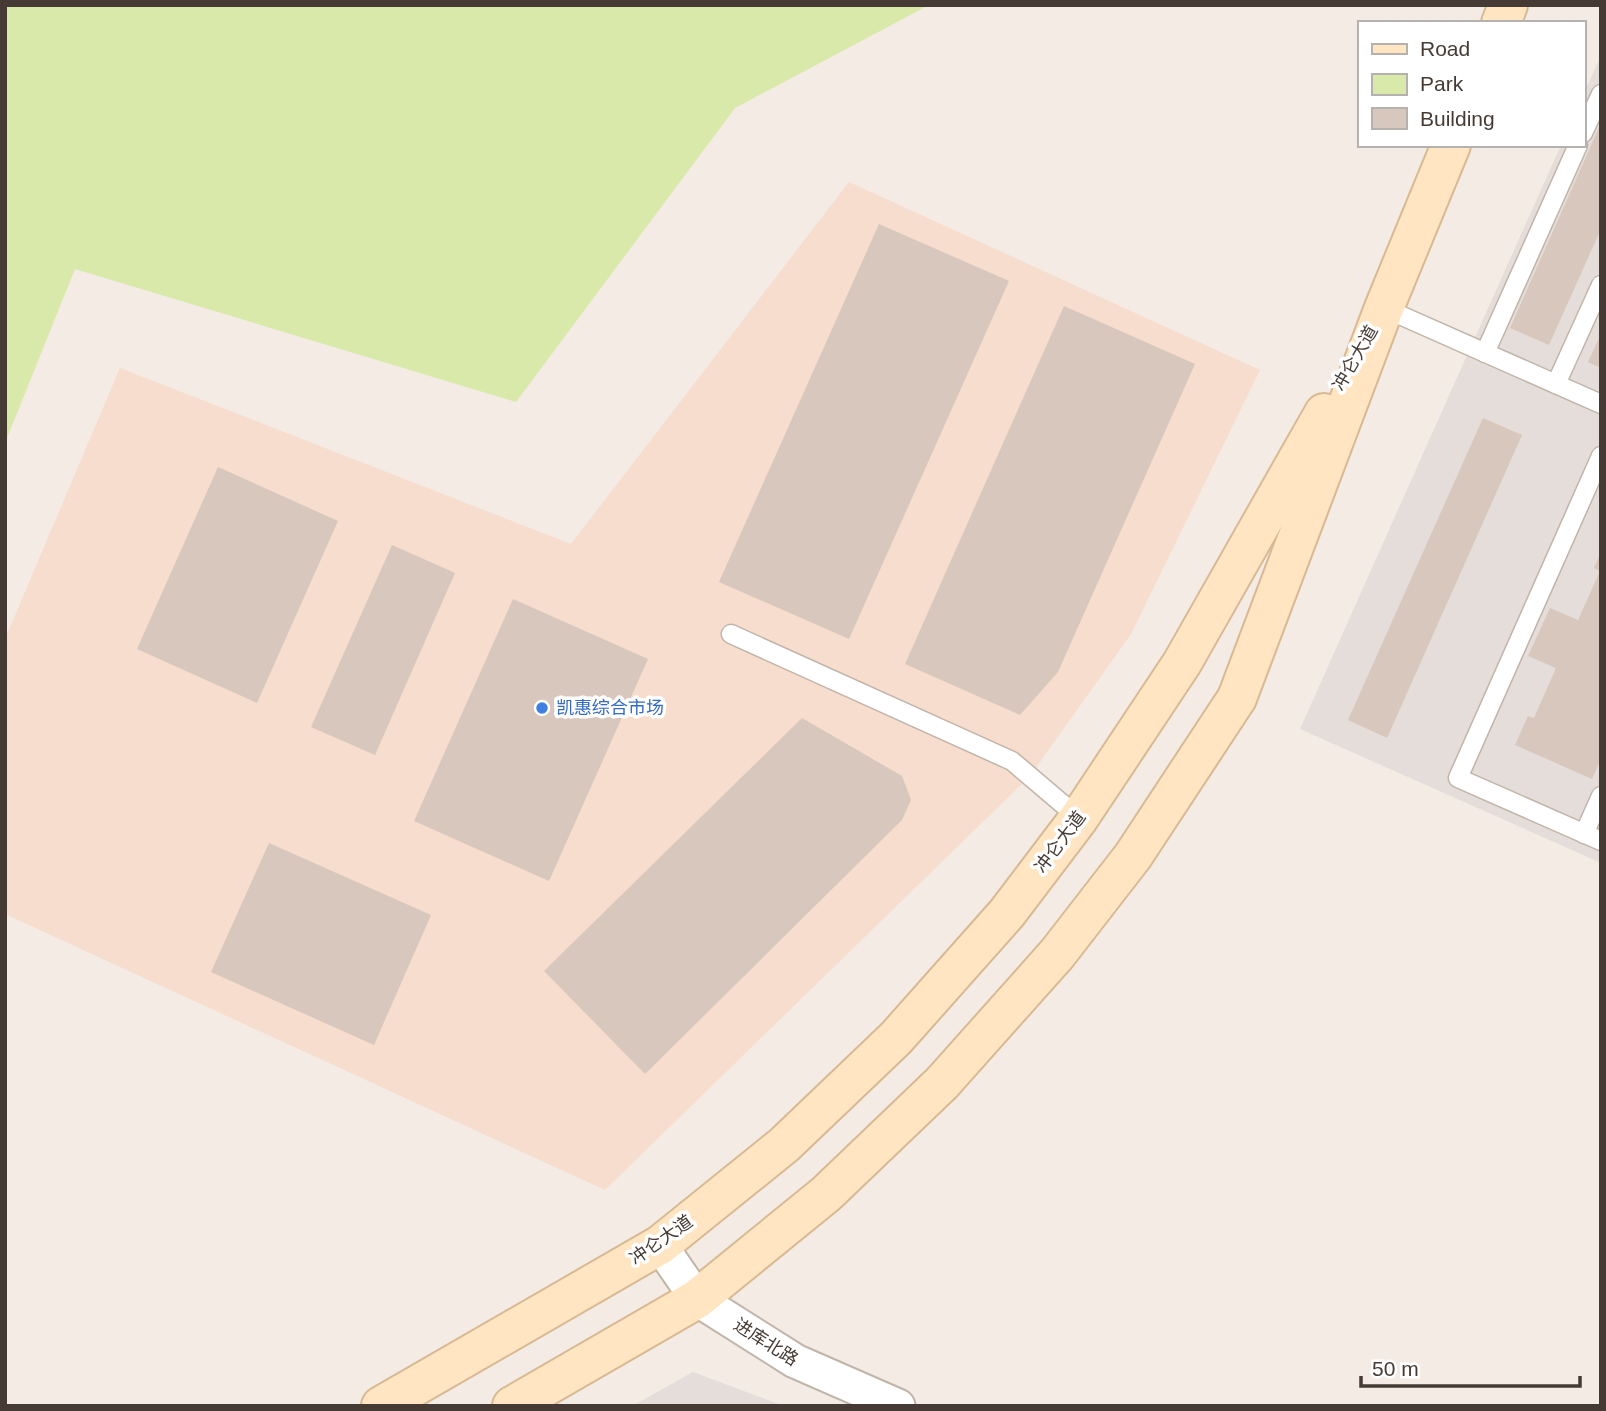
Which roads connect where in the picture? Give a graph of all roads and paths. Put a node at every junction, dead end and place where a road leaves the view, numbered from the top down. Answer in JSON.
{"nodes":[{"id":1,"x":1601,"y":94,"type":"edge"},
{"id":2,"x":1585,"y":129,"type":"edge"},
{"id":3,"x":1450,"y":147,"type":"edge"},
{"id":4,"x":1577,"y":147,"type":"edge"},
{"id":5,"x":1601,"y":285,"type":"edge"},
{"id":6,"x":1384,"y":308,"type":"junction"},
{"id":7,"x":1485,"y":353,"type":"junction"},
{"id":8,"x":1556,"y":384,"type":"junction"},
{"id":9,"x":1601,"y":404,"type":"edge"},
{"id":10,"x":1601,"y":456,"type":"edge"},
{"id":11,"x":731,"y":634,"type":"dead end"},
{"id":12,"x":1601,"y":796,"type":"edge"},
{"id":13,"x":1079,"y":818,"type":"junction"},
{"id":14,"x":1584,"y":834,"type":"junction"},
{"id":15,"x":1601,"y":841,"type":"edge"},
{"id":16,"x":660,"y":1245,"type":"junction"},
{"id":17,"x":697,"y":1299,"type":"junction"},
{"id":18,"x":381,"y":1406,"type":"edge"},
{"id":19,"x":512,"y":1406,"type":"edge"},
{"id":20,"x":898,"y":1406,"type":"edge"}],
"edges":[{"from":1,"to":2,"type":"lane"},
{"from":3,"to":6,"type":"main road"},
{"from":4,"to":7,"type":"lane"},
{"from":5,"to":8,"type":"lane"},
{"from":6,"to":7,"type":"lane"},
{"from":6,"to":13,"type":"main road","name":"冲仑大道"},
{"from":6,"to":17,"type":"main road","name":"冲仑大道"},
{"from":7,"to":8,"type":"lane"},
{"from":8,"to":9,"type":"lane"},
{"from":10,"to":14,"type":"lane"},
{"from":11,"to":13,"type":"lane"},
{"from":12,"to":14,"type":"lane"},
{"from":13,"to":16,"type":"main road","name":"冲仑大道"},
{"from":14,"to":15,"type":"lane"},
{"from":16,"to":17,"type":"street","name":"进库北路"},
{"from":16,"to":18,"type":"main road","name":"冲仑大道"},
{"from":17,"to":19,"type":"main road","name":"冲仑大道"},
{"from":17,"to":20,"type":"street","name":"进库北路"}]}
